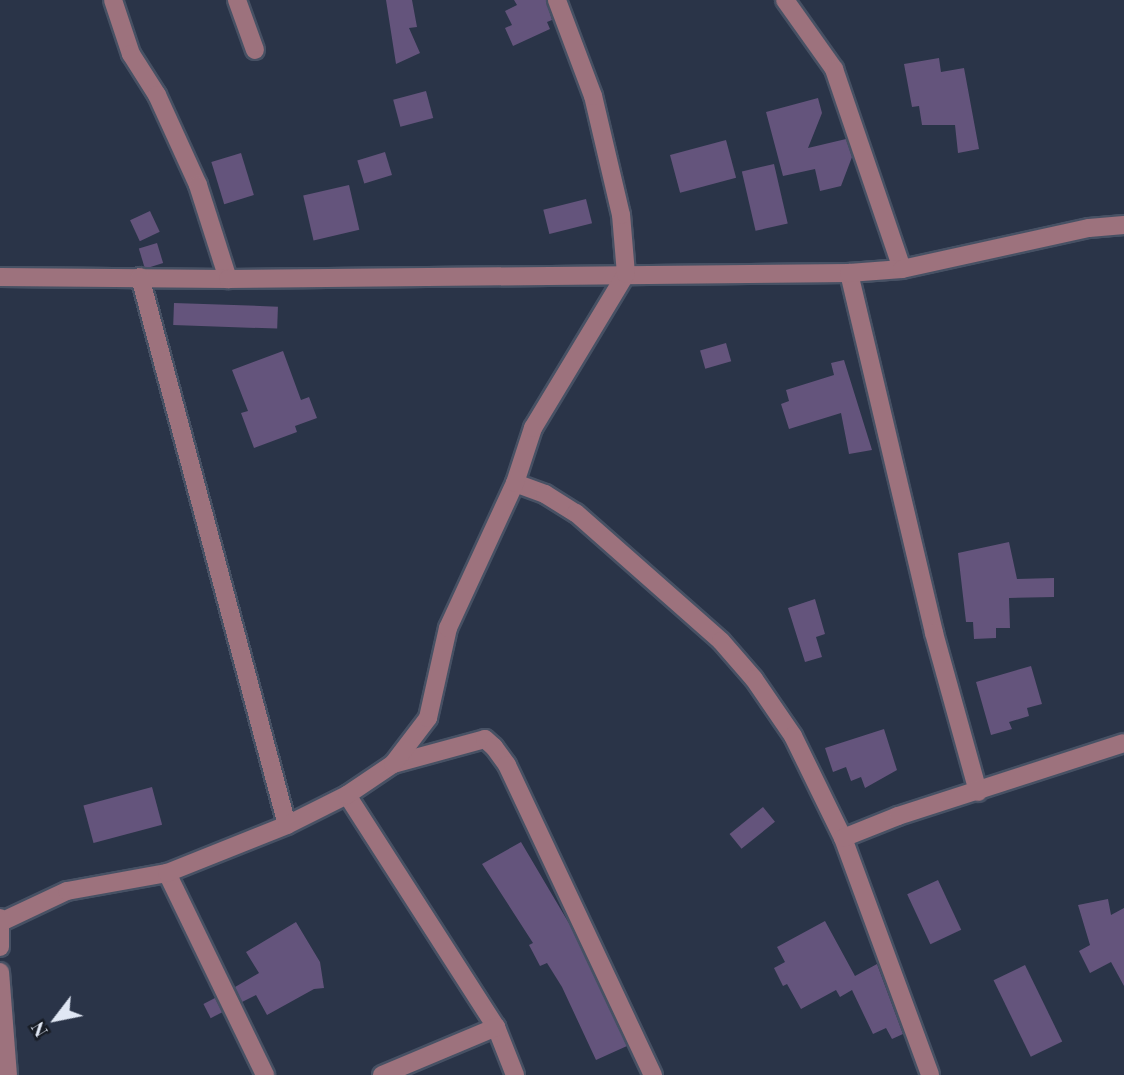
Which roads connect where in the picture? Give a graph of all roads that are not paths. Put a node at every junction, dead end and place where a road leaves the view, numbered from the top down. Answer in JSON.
{"nodes":[{"id":1,"x":113,"y":0,"type":"edge"},
{"id":2,"x":237,"y":0,"type":"edge"},
{"id":3,"x":558,"y":0,"type":"edge"},
{"id":4,"x":785,"y":0,"type":"edge"},
{"id":5,"x":255,"y":50,"type":"dead end"},
{"id":6,"x":1124,"y":225,"type":"edge"},
{"id":7,"x":902,"y":270,"type":"junction"},
{"id":8,"x":849,"y":273,"type":"junction"},
{"id":9,"x":626,"y":274,"type":"junction"},
{"id":10,"x":0,"y":277,"type":"edge"},
{"id":11,"x":139,"y":277,"type":"junction"},
{"id":12,"x":228,"y":279,"type":"junction"},
{"id":13,"x":515,"y":483,"type":"junction"},
{"id":14,"x":1124,"y":743,"type":"edge"},
{"id":15,"x":393,"y":764,"type":"junction"},
{"id":16,"x":978,"y":792,"type":"junction"},
{"id":17,"x":347,"y":795,"type":"junction"},
{"id":18,"x":287,"y":825,"type":"junction"},
{"id":19,"x":843,"y":838,"type":"junction"},
{"id":20,"x":167,"y":873,"type":"junction"},
{"id":21,"x":0,"y":920,"type":"edge"},
{"id":22,"x":0,"y":947,"type":"edge"},
{"id":23,"x":0,"y":972,"type":"edge"},
{"id":24,"x":496,"y":1027,"type":"junction"},
{"id":25,"x":8,"y":1075,"type":"edge"},
{"id":26,"x":265,"y":1075,"type":"edge"},
{"id":27,"x":382,"y":1075,"type":"edge"},
{"id":28,"x":514,"y":1075,"type":"edge"},
{"id":29,"x":653,"y":1075,"type":"edge"},
{"id":30,"x":930,"y":1075,"type":"edge"}],
"edges":[{"from":1,"to":12,"type":"street"},
{"from":2,"to":5,"type":"street"},
{"from":3,"to":9,"type":"street"},
{"from":4,"to":7,"type":"street"},
{"from":6,"to":7,"type":"street"},
{"from":7,"to":8,"type":"street"},
{"from":8,"to":9,"type":"street"},
{"from":8,"to":16,"type":"street"},
{"from":9,"to":12,"type":"street"},
{"from":9,"to":13,"type":"street"},
{"from":10,"to":11,"type":"street"},
{"from":11,"to":12,"type":"street"},
{"from":11,"to":18,"type":"street"},
{"from":13,"to":15,"type":"street"},
{"from":13,"to":19,"type":"street"},
{"from":14,"to":16,"type":"street"},
{"from":15,"to":17,"type":"street"},
{"from":15,"to":29,"type":"street"},
{"from":16,"to":19,"type":"street"},
{"from":17,"to":18,"type":"street"},
{"from":17,"to":24,"type":"street"},
{"from":18,"to":20,"type":"street"},
{"from":19,"to":30,"type":"street"},
{"from":20,"to":21,"type":"street"},
{"from":20,"to":26,"type":"street"},
{"from":21,"to":22,"type":"street"},
{"from":23,"to":25,"type":"street"},
{"from":24,"to":27,"type":"street"},
{"from":24,"to":28,"type":"street"}]}
